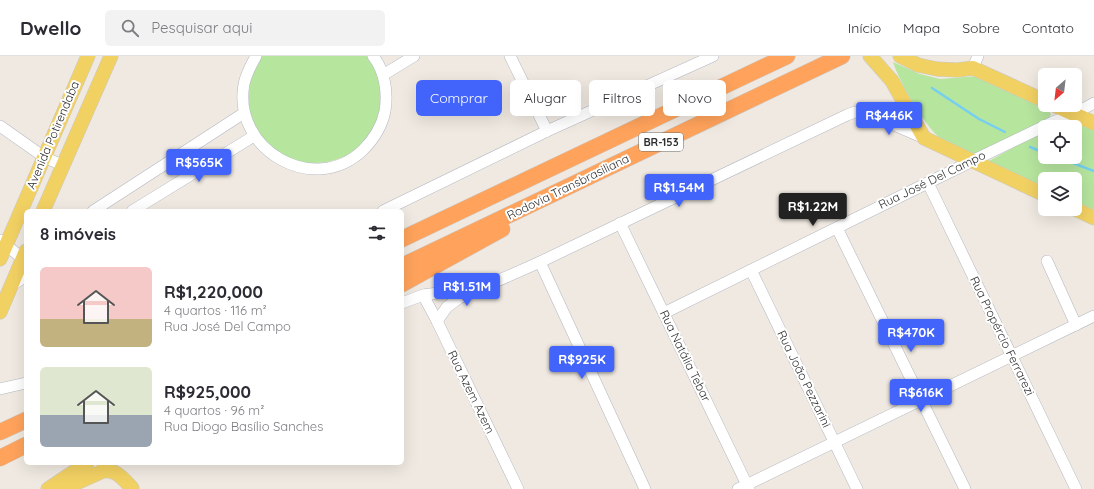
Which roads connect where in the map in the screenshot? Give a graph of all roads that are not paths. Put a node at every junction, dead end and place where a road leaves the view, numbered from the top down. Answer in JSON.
{"nodes":[{"id":1,"x":88,"y":56,"type":"edge"},
{"id":2,"x":110,"y":56,"type":"edge"},
{"id":3,"x":256,"y":56,"type":"edge"},
{"id":4,"x":373,"y":56,"type":"edge"},
{"id":5,"x":414,"y":56,"type":"edge"},
{"id":6,"x":510,"y":56,"type":"edge"},
{"id":7,"x":714,"y":56,"type":"edge"},
{"id":8,"x":787,"y":56,"type":"edge"},
{"id":9,"x":842,"y":56,"type":"edge"},
{"id":10,"x":870,"y":56,"type":"edge"},
{"id":11,"x":900,"y":56,"type":"edge"},
{"id":12,"x":975,"y":62,"type":"edge"},
{"id":13,"x":383,"y":75,"type":"junction"},
{"id":14,"x":1038,"y":97,"type":"edge"},
{"id":15,"x":1094,"y":103,"type":"edge"},
{"id":16,"x":1070,"y":112,"type":"edge"},
{"id":17,"x":244,"y":113,"type":"junction"},
{"id":18,"x":1074,"y":114,"type":"junction"},
{"id":19,"x":1094,"y":123,"type":"edge"},
{"id":20,"x":0,"y":126,"type":"edge"},
{"id":21,"x":547,"y":131,"type":"junction"},
{"id":22,"x":254,"y":136,"type":"junction"},
{"id":23,"x":924,"y":138,"type":"junction"},
{"id":24,"x":44,"y":157,"type":"junction"},
{"id":25,"x":972,"y":161,"type":"junction"},
{"id":26,"x":62,"y":165,"type":"junction"},
{"id":27,"x":928,"y":182,"type":"junction"},
{"id":28,"x":1038,"y":192,"type":"edge"},
{"id":29,"x":540,"y":200,"type":"junction"},
{"id":30,"x":44,"y":209,"type":"edge"},
{"id":31,"x":97,"y":209,"type":"edge"},
{"id":32,"x":135,"y":209,"type":"edge"},
{"id":33,"x":387,"y":209,"type":"edge"},
{"id":34,"x":1082,"y":212,"type":"edge"},
{"id":35,"x":1094,"y":218,"type":"edge"},
{"id":36,"x":620,"y":223,"type":"junction"},
{"id":37,"x":837,"y":228,"type":"junction"},
{"id":38,"x":404,"y":238,"type":"edge"},
{"id":39,"x":3,"y":242,"type":"edge"},
{"id":40,"x":24,"y":255,"type":"edge"},
{"id":41,"x":0,"y":259,"type":"edge"},
{"id":42,"x":1047,"y":261,"type":"dead end"},
{"id":43,"x":540,"y":262,"type":"junction"},
{"id":44,"x":404,"y":265,"type":"edge"},
{"id":45,"x":751,"y":270,"type":"junction"},
{"id":46,"x":24,"y":277,"type":"edge"},
{"id":47,"x":404,"y":283,"type":"edge"},
{"id":48,"x":491,"y":284,"type":"junction"},
{"id":49,"x":12,"y":285,"type":"junction"},
{"id":50,"x":423,"y":295,"type":"junction"},
{"id":51,"x":404,"y":302,"type":"edge"},
{"id":52,"x":0,"y":312,"type":"edge"},
{"id":53,"x":664,"y":313,"type":"junction"},
{"id":54,"x":1094,"y":316,"type":"edge"},
{"id":55,"x":437,"y":321,"type":"junction"},
{"id":56,"x":1076,"y":325,"type":"junction"},
{"id":57,"x":1012,"y":356,"type":"junction"},
{"id":58,"x":24,"y":383,"type":"edge"},
{"id":59,"x":0,"y":389,"type":"edge"},
{"id":60,"x":922,"y":400,"type":"junction"},
{"id":61,"x":24,"y":421,"type":"edge"},
{"id":62,"x":0,"y":432,"type":"edge"},
{"id":63,"x":835,"y":442,"type":"junction"},
{"id":64,"x":24,"y":446,"type":"edge"},
{"id":65,"x":0,"y":458,"type":"edge"},
{"id":66,"x":84,"y":465,"type":"edge"},
{"id":67,"x":120,"y":466,"type":"edge"},
{"id":68,"x":745,"y":488,"type":"edge"},
{"id":69,"x":48,"y":489,"type":"edge"},
{"id":70,"x":63,"y":489,"type":"edge"},
{"id":71,"x":132,"y":489,"type":"edge"},
{"id":72,"x":518,"y":489,"type":"edge"},
{"id":73,"x":645,"y":489,"type":"edge"},
{"id":74,"x":857,"y":489,"type":"edge"},
{"id":75,"x":965,"y":489,"type":"edge"},
{"id":76,"x":1076,"y":489,"type":"edge"}],
"edges":[{"from":1,"to":24,"type":"main road","name":"Avenida Potirendaba"},
{"from":2,"to":26,"type":"main road","name":"Avenida Potirendaba"},
{"from":3,"to":17,"type":"street"},
{"from":4,"to":13,"type":"street"},
{"from":5,"to":13,"type":"street"},
{"from":6,"to":21,"type":"street"},
{"from":7,"to":21,"type":"street"},
{"from":8,"to":38,"type":"highway","name":"Rodovia Transbrasiliana","number":"BR-153"},
{"from":9,"to":29,"type":"highway","name":"Rodovia Transbrasiliana","number":"BR-153"},
{"from":10,"to":23,"type":"main road"},
{"from":11,"to":12,"type":"main road"},
{"from":12,"to":14,"type":"main road"},
{"from":13,"to":22,"type":"street"},
{"from":15,"to":18,"type":"street","name":"Rua José Del Campo"},
{"from":16,"to":18,"type":"main road"},
{"from":17,"to":22,"type":"street"},
{"from":17,"to":31,"type":"street"},
{"from":18,"to":19,"type":"main road"},
{"from":18,"to":25,"type":"street","name":"Rua José Del Campo"},
{"from":20,"to":24,"type":"street"},
{"from":21,"to":33,"type":"street"},
{"from":22,"to":32,"type":"street"},
{"from":23,"to":25,"type":"main road"},
{"from":23,"to":36,"type":"street"},
{"from":24,"to":26,"type":"street"},
{"from":24,"to":39,"type":"main road","name":"Avenida Potirendaba"},
{"from":25,"to":27,"type":"street","name":"Rua José Del Campo"},
{"from":25,"to":28,"type":"main road"},
{"from":26,"to":30,"type":"main road","name":"Avenida Potirendaba"},
{"from":27,"to":37,"type":"street","name":"Rua José Del Campo"},
{"from":27,"to":57,"type":"street","name":"Rua Propércio Ferrarezi"},
{"from":29,"to":44,"type":"highway","name":"Rodovia Transbrasiliana","number":"BR-153"},
{"from":29,"to":47,"type":"highway"},
{"from":34,"to":35,"type":"main road"},
{"from":36,"to":43,"type":"street"},
{"from":36,"to":53,"type":"street","name":"Rua Natália Tebar"},
{"from":37,"to":45,"type":"street","name":"Rua José Del Campo"},
{"from":37,"to":60,"type":"street"},
{"from":39,"to":40,"type":"street"},
{"from":39,"to":41,"type":"main road","name":"Avenida Potirendaba"},
{"from":40,"to":49,"type":"main road"},
{"from":42,"to":56,"type":"street"},
{"from":43,"to":48,"type":"street"},
{"from":43,"to":73,"type":"street"},
{"from":45,"to":53,"type":"street","name":"Rua José Del Campo"},
{"from":45,"to":63,"type":"street","name":"Rua João Pezzarini"},
{"from":46,"to":49,"type":"street"},
{"from":48,"to":50,"type":"street"},
{"from":48,"to":55,"type":"street"},
{"from":49,"to":52,"type":"main road"},
{"from":50,"to":51,"type":"street"},
{"from":50,"to":55,"type":"street","name":"Rua Azem Azem"},
{"from":53,"to":68,"type":"street","name":"Rua Natália Tebar"},
{"from":54,"to":56,"type":"street"},
{"from":55,"to":72,"type":"street","name":"Rua Azem Azem"},
{"from":56,"to":57,"type":"street"},
{"from":57,"to":60,"type":"street"},
{"from":57,"to":76,"type":"street","name":"Rua Propércio Ferrarezi"},
{"from":58,"to":59,"type":"street"},
{"from":60,"to":63,"type":"street"},
{"from":60,"to":75,"type":"street"},
{"from":61,"to":62,"type":"highway"},
{"from":63,"to":68,"type":"street"},
{"from":63,"to":74,"type":"street","name":"Rua João Pezzarini"},
{"from":64,"to":65,"type":"highway"},
{"from":66,"to":69,"type":"main road"},
{"from":67,"to":71,"type":"main road"},
{"from":70,"to":71,"type":"main road"}]}
